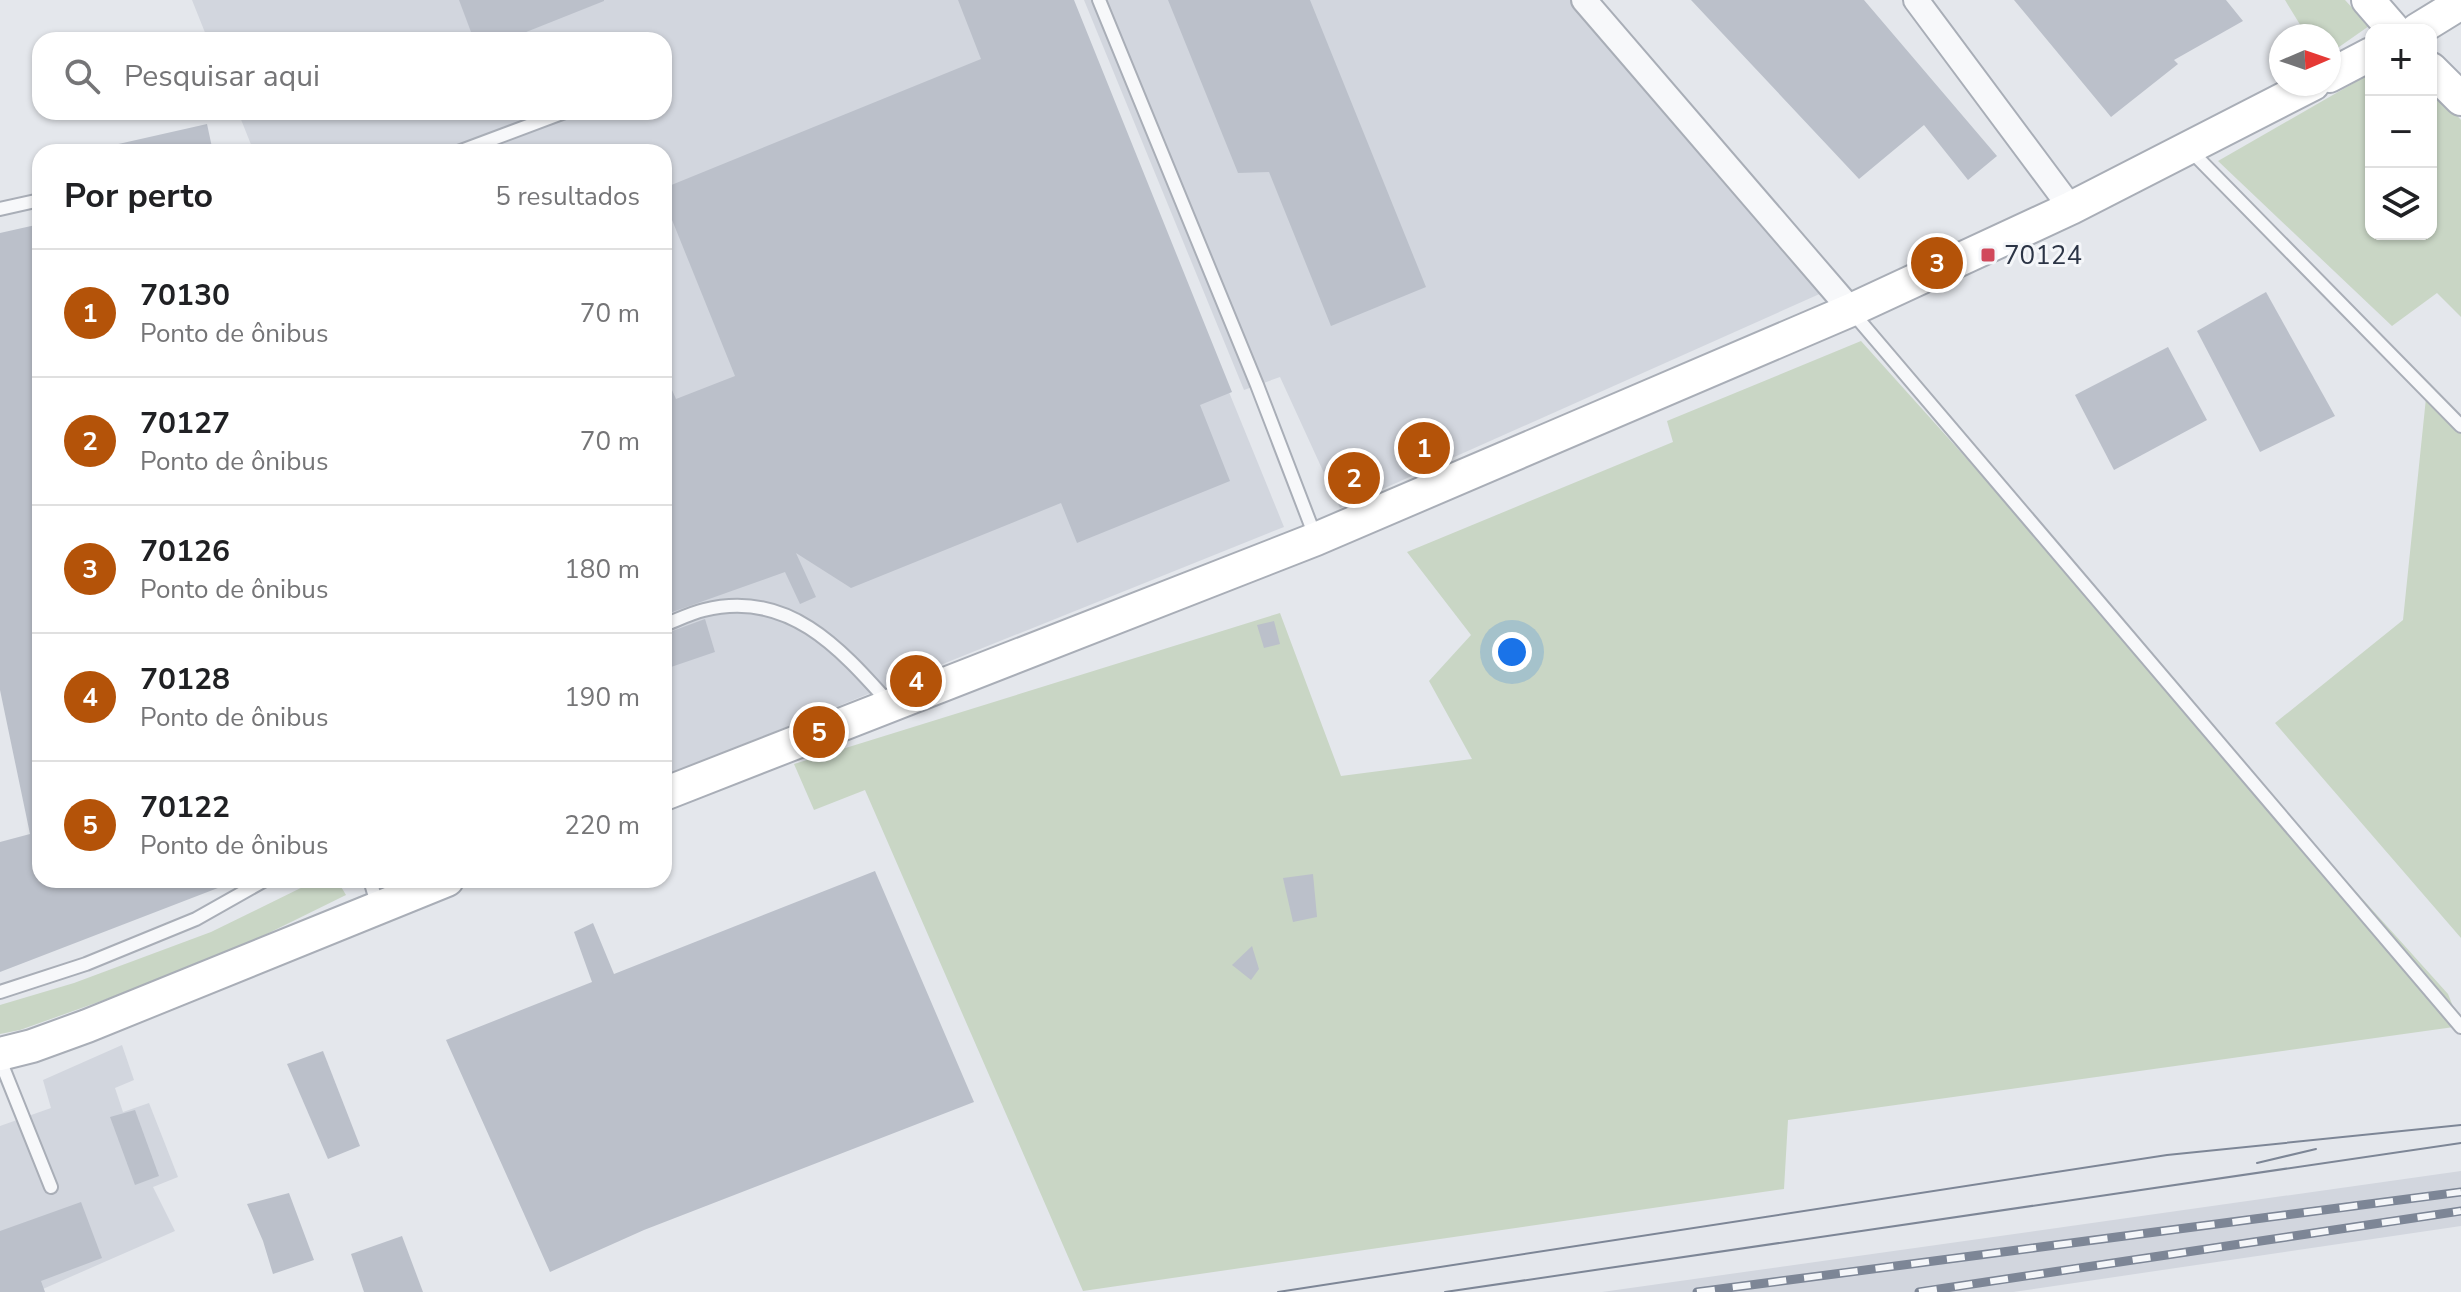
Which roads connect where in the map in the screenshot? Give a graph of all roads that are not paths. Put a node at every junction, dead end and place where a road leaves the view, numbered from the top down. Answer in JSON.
{"nodes":[{"id":1,"x":1099,"y":0,"type":"edge"},
{"id":2,"x":1584,"y":0,"type":"edge"},
{"id":3,"x":1916,"y":0,"type":"edge"},
{"id":4,"x":2368,"y":0,"type":"edge"},
{"id":5,"x":2389,"y":24,"type":"edge"},
{"id":6,"x":2365,"y":57,"type":"edge"},
{"id":7,"x":2341,"y":70,"type":"edge"},
{"id":8,"x":2437,"y":75,"type":"edge"},
{"id":9,"x":2290,"y":96,"type":"edge"},
{"id":10,"x":2461,"y":99,"type":"edge"},
{"id":11,"x":544,"y":120,"type":"edge"},
{"id":12,"x":479,"y":144,"type":"edge"},
{"id":13,"x":2188,"y":148,"type":"junction"},
{"id":14,"x":32,"y":202,"type":"edge"},
{"id":15,"x":2071,"y":208,"type":"junction"},
{"id":16,"x":0,"y":209,"type":"edge"},
{"id":17,"x":1851,"y":310,"type":"junction"},
{"id":18,"x":2461,"y":426,"type":"edge"},
{"id":19,"x":1316,"y":539,"type":"junction"},
{"id":20,"x":672,"y":622,"type":"edge"},
{"id":21,"x":891,"y":705,"type":"junction"},
{"id":22,"x":672,"y":791,"type":"edge"},
{"id":23,"x":251,"y":888,"type":"edge"},
{"id":24,"x":405,"y":888,"type":"edge"},
{"id":25,"x":374,"y":894,"type":"edge"},
{"id":26,"x":0,"y":992,"type":"edge"},
{"id":27,"x":2461,"y":1027,"type":"edge"},
{"id":28,"x":0,"y":1054,"type":"edge"},
{"id":29,"x":0,"y":1060,"type":"edge"},
{"id":30,"x":51,"y":1187,"type":"dead end"}],
"edges":[{"from":1,"to":19,"type":"lane"},
{"from":2,"to":17,"type":"street"},
{"from":3,"to":15,"type":"street"},
{"from":4,"to":5,"type":"street"},
{"from":6,"to":7,"type":"street"},
{"from":8,"to":10,"type":"street"},
{"from":9,"to":13,"type":"street"},
{"from":11,"to":12,"type":"lane"},
{"from":13,"to":15,"type":"street"},
{"from":13,"to":18,"type":"lane"},
{"from":14,"to":16,"type":"lane"},
{"from":15,"to":17,"type":"street"},
{"from":17,"to":19,"type":"street"},
{"from":17,"to":27,"type":"lane"},
{"from":19,"to":21,"type":"street"},
{"from":20,"to":21,"type":"lane"},
{"from":21,"to":22,"type":"street"},
{"from":23,"to":26,"type":"lane"},
{"from":24,"to":25,"type":"street"},
{"from":25,"to":28,"type":"street"},
{"from":29,"to":30,"type":"lane"}]}
